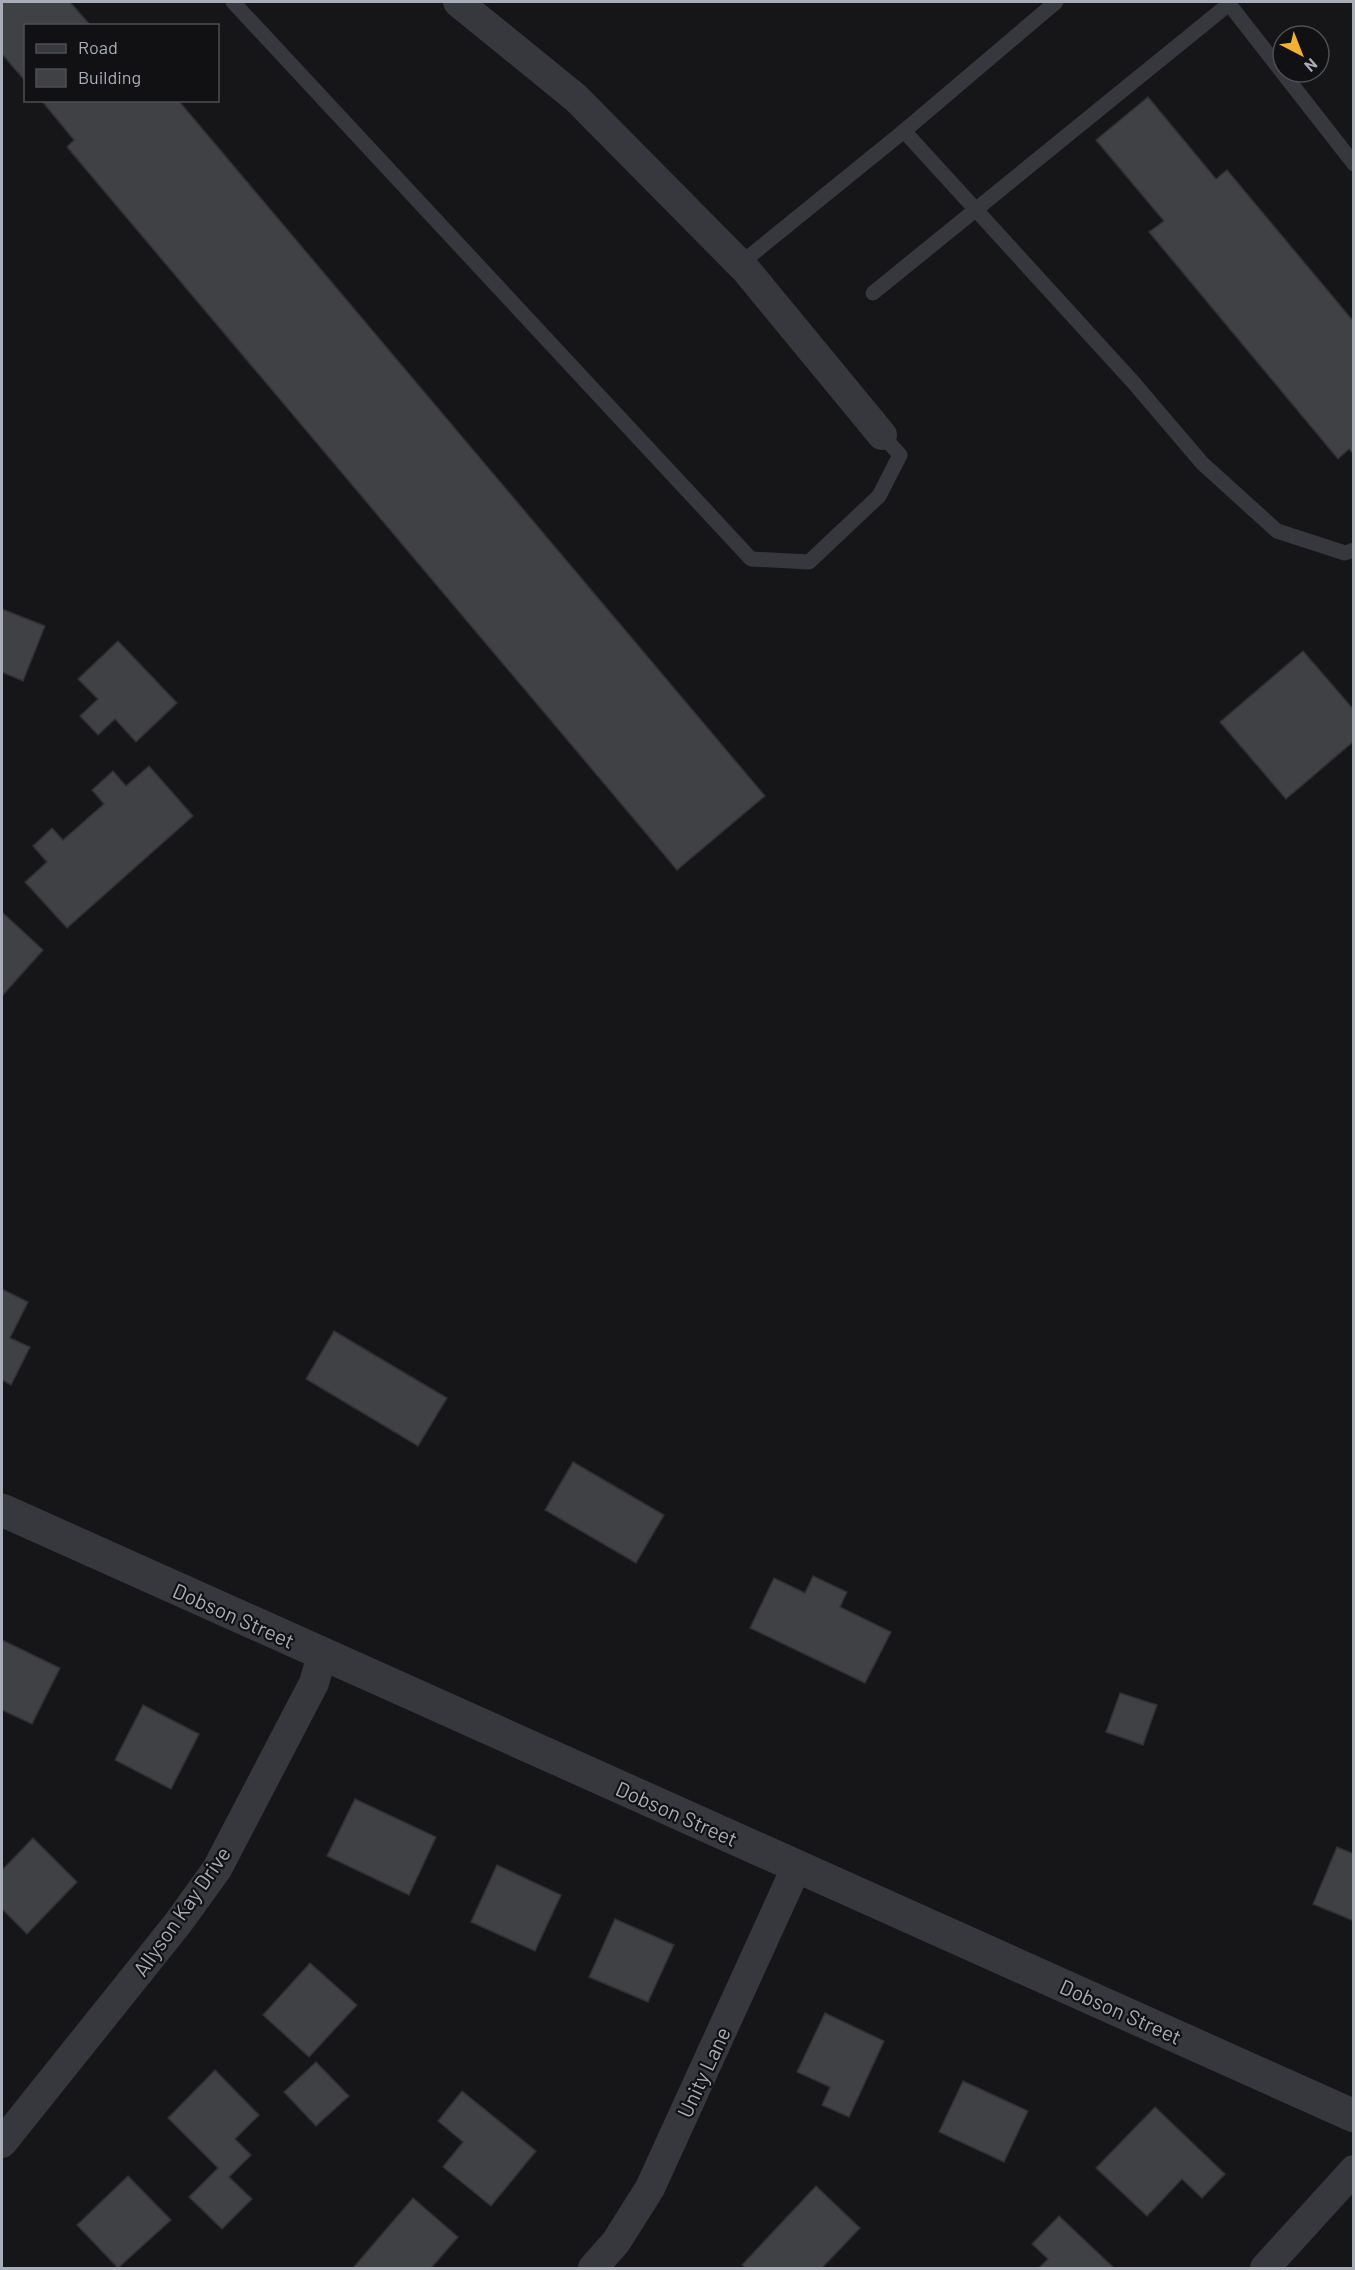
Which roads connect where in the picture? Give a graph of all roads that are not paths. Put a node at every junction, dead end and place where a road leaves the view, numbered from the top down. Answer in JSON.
{"nodes":[{"id":1,"x":233,"y":2,"type":"edge"},
{"id":2,"x":458,"y":2,"type":"edge"},
{"id":3,"x":1056,"y":2,"type":"edge"},
{"id":4,"x":1228,"y":3,"type":"edge"},
{"id":5,"x":904,"y":131,"type":"junction"},
{"id":6,"x":1353,"y":164,"type":"edge"},
{"id":7,"x":974,"y":210,"type":"junction"},
{"id":8,"x":740,"y":264,"type":"junction"},
{"id":9,"x":873,"y":293,"type":"dead end"},
{"id":10,"x":882,"y":435,"type":"joint"},
{"id":11,"x":1353,"y":550,"type":"edge"},
{"id":12,"x":2,"y":1510,"type":"edge"},
{"id":13,"x":322,"y":1655,"type":"junction"},
{"id":14,"x":797,"y":1866,"type":"junction"},
{"id":15,"x":1353,"y":2116,"type":"edge"},
{"id":16,"x":2,"y":2143,"type":"edge"},
{"id":17,"x":1353,"y":2170,"type":"edge"},
{"id":18,"x":593,"y":2268,"type":"edge"},
{"id":19,"x":1265,"y":2268,"type":"edge"}],
"edges":[{"from":1,"to":10,"type":"lane"},
{"from":2,"to":8,"type":"street"},
{"from":3,"to":5,"type":"lane"},
{"from":4,"to":6,"type":"lane"},
{"from":4,"to":7,"type":"lane"},
{"from":5,"to":7,"type":"lane"},
{"from":5,"to":8,"type":"lane"},
{"from":7,"to":9,"type":"lane"},
{"from":7,"to":11,"type":"lane"},
{"from":8,"to":10,"type":"street"},
{"from":12,"to":13,"type":"street","name":"Dobson Street"},
{"from":13,"to":14,"type":"street","name":"Dobson Street"},
{"from":13,"to":16,"type":"street","name":"Allyson Kay Drive"},
{"from":14,"to":15,"type":"street","name":"Dobson Street"},
{"from":14,"to":18,"type":"street","name":"Unity Lane"},
{"from":17,"to":19,"type":"street"}]}
